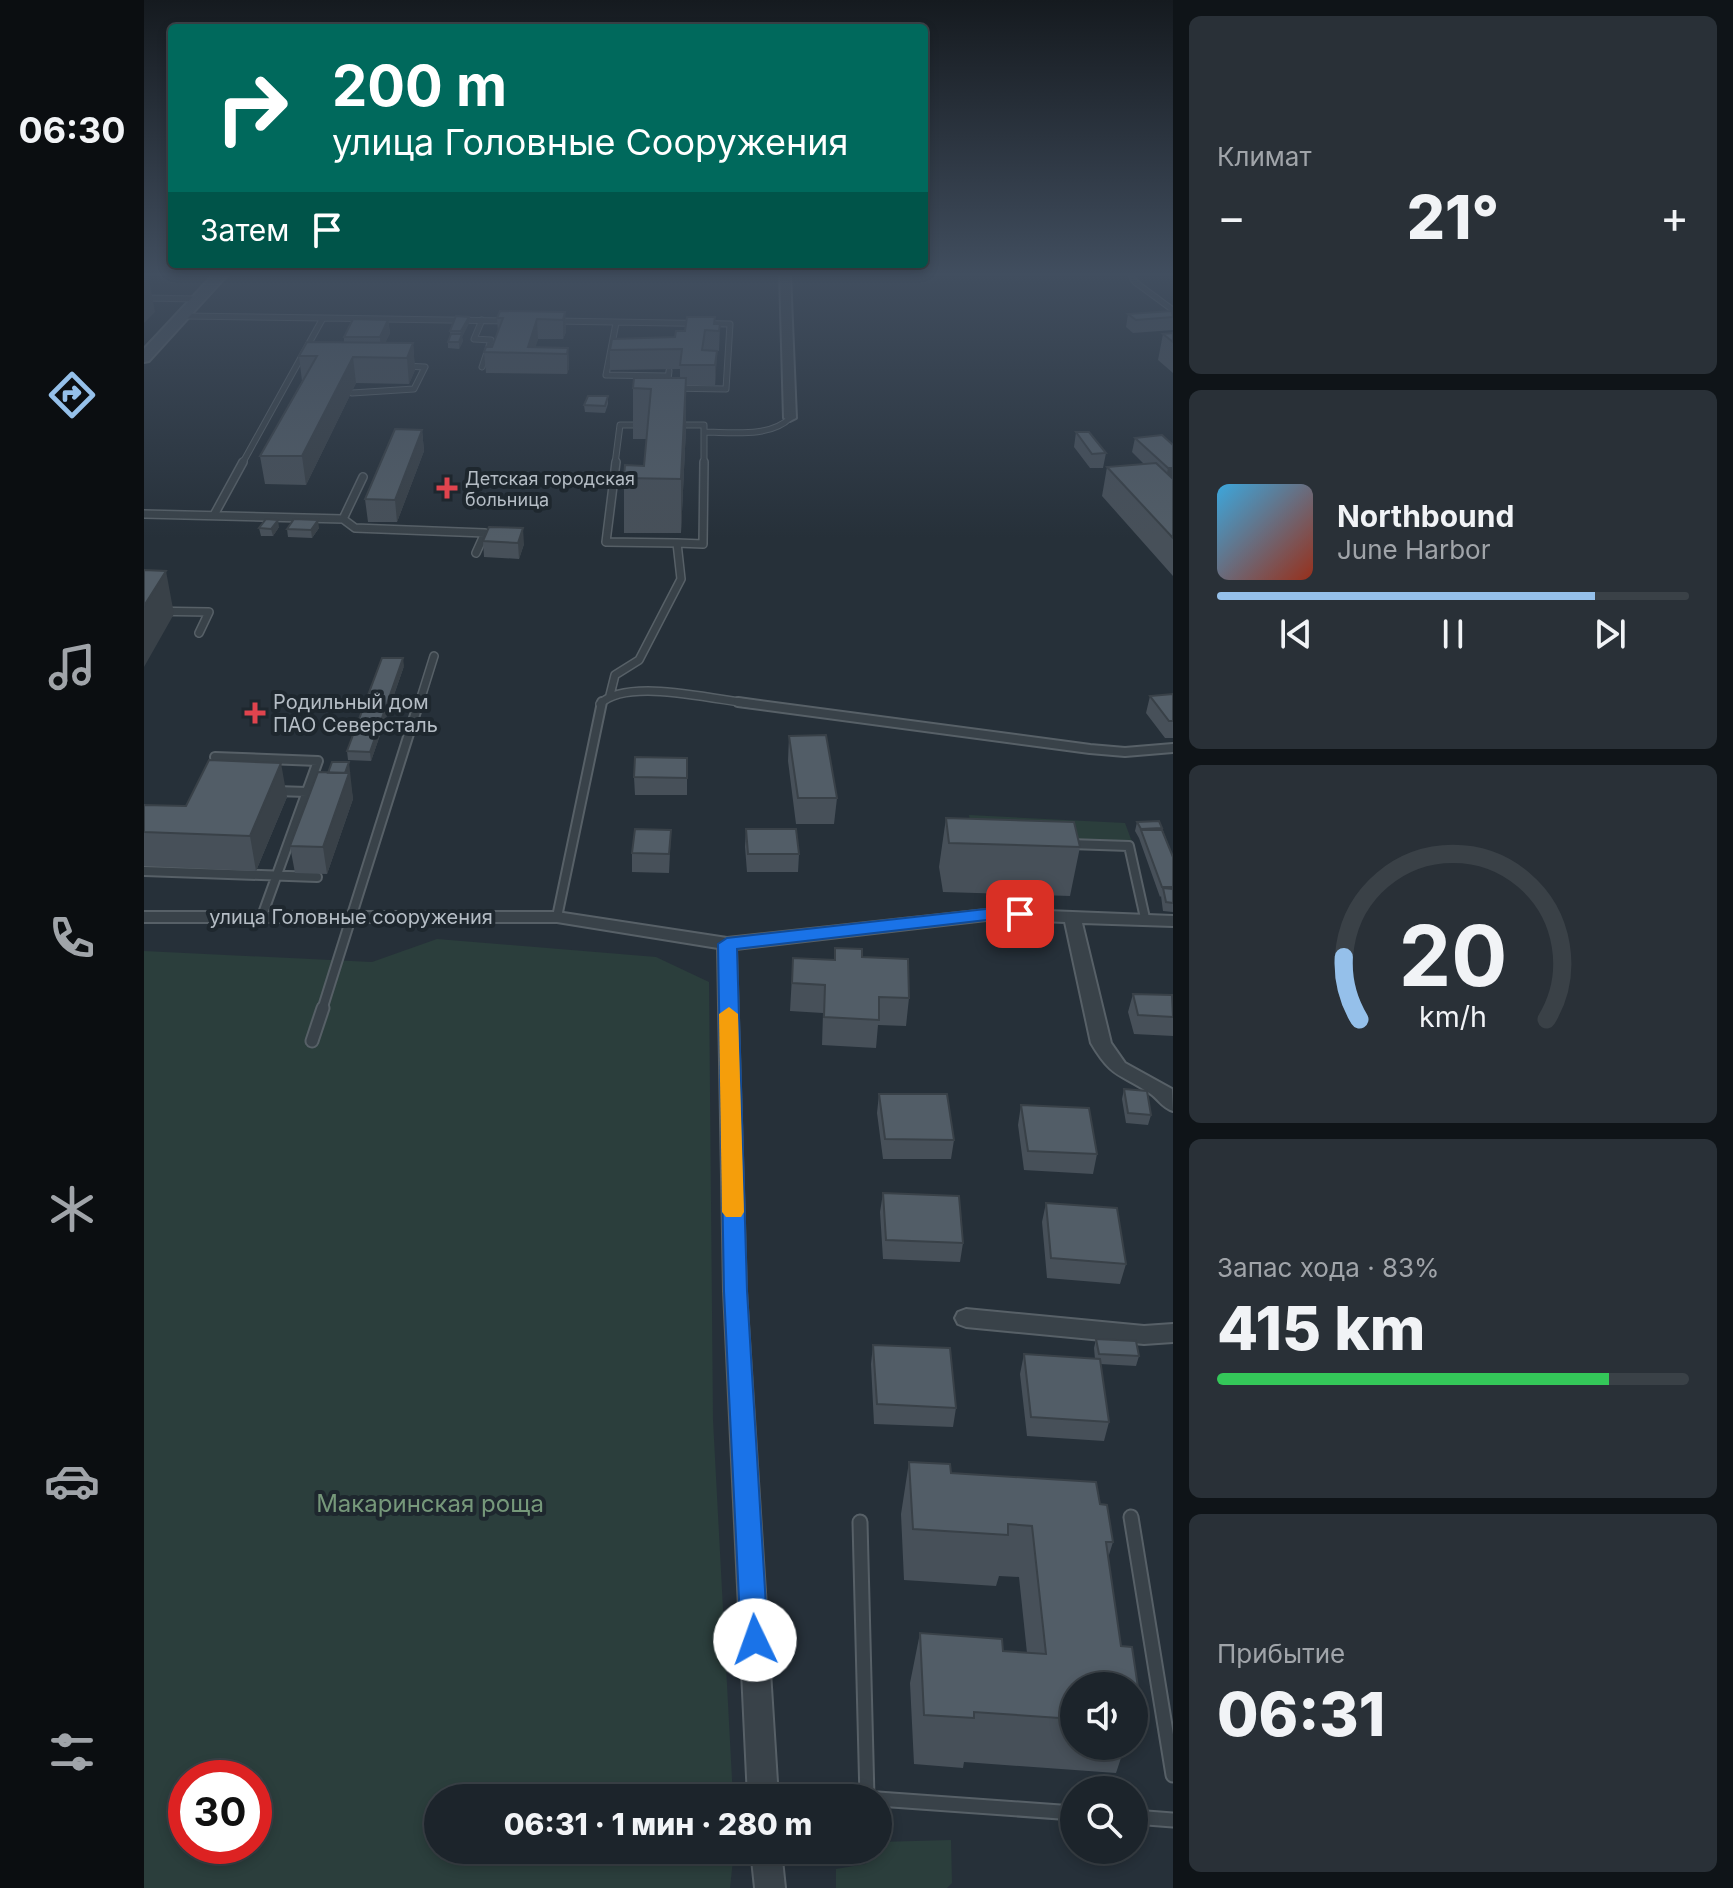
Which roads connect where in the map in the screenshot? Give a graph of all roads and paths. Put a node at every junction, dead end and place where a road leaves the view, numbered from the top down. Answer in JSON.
{"nodes":[{"id":1,"x":299,"y":362,"type":"edge"},
{"id":2,"x":484,"y":362,"type":"edge"},
{"id":3,"x":608,"y":362,"type":"edge"},
{"id":4,"x":728,"y":362,"type":"edge"},
{"id":5,"x":788,"y":362,"type":"edge"},
{"id":6,"x":297,"y":365,"type":"junction"},
{"id":7,"x":313,"y":366,"type":"edge"},
{"id":8,"x":393,"y":366,"type":"edge"},
{"id":9,"x":482,"y":367,"type":"edge"},
{"id":10,"x":352,"y":393,"type":"dead end"},
{"id":11,"x":790,"y":418,"type":"joint"},
{"id":12,"x":648,"y":425,"type":"edge"},
{"id":13,"x":662,"y":425,"type":"edge"},
{"id":14,"x":704,"y":432,"type":"junction"},
{"id":15,"x":363,"y":477,"type":"dead end"},
{"id":16,"x":144,"y":514,"type":"edge"},
{"id":17,"x":214,"y":515,"type":"junction"},
{"id":18,"x":343,"y":519,"type":"junction"},
{"id":19,"x":677,"y":543,"type":"junction"},
{"id":20,"x":476,"y":553,"type":"dead end"},
{"id":21,"x":144,"y":611,"type":"edge"},
{"id":22,"x":199,"y":633,"type":"dead end"},
{"id":23,"x":434,"y":656,"type":"dead end"},
{"id":24,"x":610,"y":695,"type":"junction"},
{"id":25,"x":1173,"y":748,"type":"edge"},
{"id":26,"x":215,"y":757,"type":"edge"},
{"id":27,"x":264,"y":790,"type":"edge"},
{"id":28,"x":307,"y":792,"type":"junction"},
{"id":29,"x":1057,"y":843,"type":"edge"},
{"id":30,"x":144,"y":871,"type":"edge"},
{"id":31,"x":276,"y":876,"type":"junction"},
{"id":32,"x":317,"y":877,"type":"dead end"},
{"id":33,"x":262,"y":916,"type":"junction"},
{"id":34,"x":349,"y":916,"type":"junction"},
{"id":35,"x":1072,"y":916,"type":"junction"},
{"id":36,"x":144,"y":917,"type":"edge"},
{"id":37,"x":557,"y":917,"type":"junction"},
{"id":38,"x":1145,"y":918,"type":"junction"},
{"id":39,"x":1173,"y":921,"type":"edge"},
{"id":40,"x":727,"y":944,"type":"junction"},
{"id":41,"x":312,"y":1041,"type":"dead end"},
{"id":42,"x":1173,"y":1104,"type":"edge"},
{"id":43,"x":966,"y":1318,"type":"dead end"},
{"id":44,"x":1173,"y":1333,"type":"edge"},
{"id":45,"x":1131,"y":1517,"type":"dead end"},
{"id":46,"x":860,"y":1522,"type":"dead end"},
{"id":47,"x":1173,"y":1775,"type":"edge"},
{"id":48,"x":762,"y":1784,"type":"edge"},
{"id":49,"x":867,"y":1784,"type":"edge"},
{"id":50,"x":892,"y":1800,"type":"edge"},
{"id":51,"x":1060,"y":1812,"type":"edge"},
{"id":52,"x":1148,"y":1818,"type":"edge"},
{"id":53,"x":1173,"y":1820,"type":"edge"},
{"id":54,"x":767,"y":1864,"type":"edge"},
{"id":55,"x":770,"y":1888,"type":"edge"}],
"edges":[{"from":1,"to":6,"type":"lane"},
{"from":2,"to":9,"type":"lane"},
{"from":3,"to":4,"type":"lane"},
{"from":5,"to":11,"type":"street"},
{"from":6,"to":7,"type":"lane"},
{"from":6,"to":17,"type":"lane"},
{"from":8,"to":10,"type":"lane"},
{"from":11,"to":14,"type":"lane"},
{"from":12,"to":19,"type":"lane"},
{"from":13,"to":14,"type":"lane"},
{"from":14,"to":19,"type":"lane"},
{"from":15,"to":18,"type":"lane"},
{"from":16,"to":17,"type":"lane"},
{"from":17,"to":18,"type":"lane"},
{"from":18,"to":20,"type":"lane"},
{"from":19,"to":24,"type":"lane"},
{"from":21,"to":22,"type":"lane"},
{"from":23,"to":34,"type":"lane"},
{"from":24,"to":25,"type":"lane"},
{"from":24,"to":37,"type":"lane"},
{"from":26,"to":28,"type":"lane"},
{"from":27,"to":28,"type":"lane"},
{"from":28,"to":31,"type":"lane"},
{"from":29,"to":38,"type":"lane"},
{"from":30,"to":31,"type":"lane"},
{"from":31,"to":32,"type":"lane"},
{"from":31,"to":33,"type":"lane"},
{"from":33,"to":34,"type":"street","name":"улица Головные сооружения"},
{"from":33,"to":36,"type":"street","name":"улица Головные сооружения"},
{"from":34,"to":37,"type":"street","name":"улица Головные сооружения"},
{"from":34,"to":41,"type":"lane"},
{"from":35,"to":38,"type":"street"},
{"from":35,"to":40,"type":"street"},
{"from":35,"to":42,"type":"street"},
{"from":37,"to":40,"type":"street"},
{"from":38,"to":39,"type":"street"},
{"from":40,"to":48,"type":"street"},
{"from":43,"to":44,"type":"street"},
{"from":45,"to":47,"type":"lane"},
{"from":46,"to":49,"type":"lane"},
{"from":50,"to":51,"type":"lane"},
{"from":52,"to":53,"type":"lane"},
{"from":54,"to":55,"type":"street"}]}
